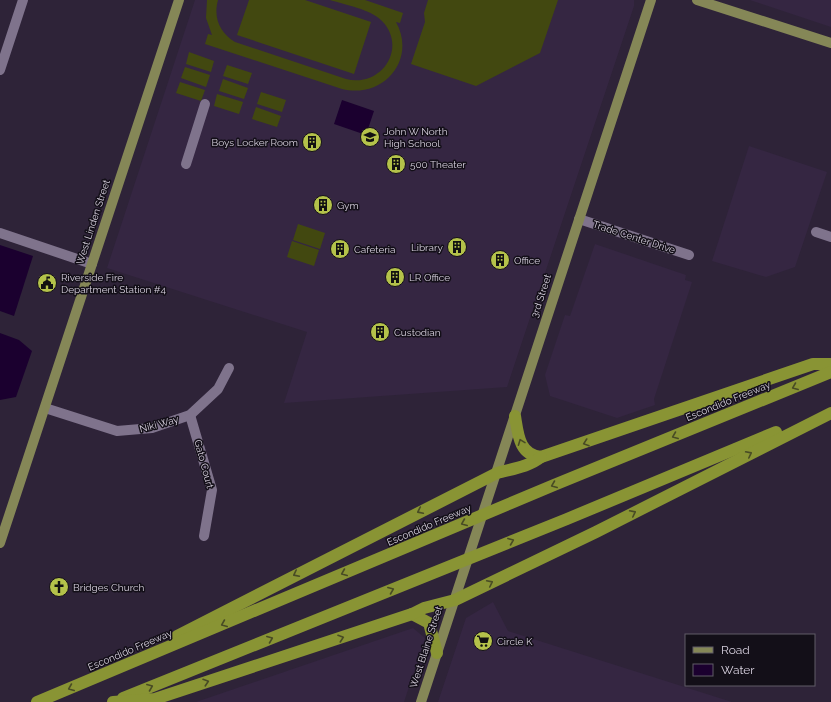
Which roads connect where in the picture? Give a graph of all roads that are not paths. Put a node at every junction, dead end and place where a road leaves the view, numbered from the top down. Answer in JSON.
{"nodes":[{"id":1,"x":23,"y":0,"type":"edge"},
{"id":2,"x":179,"y":0,"type":"edge"},
{"id":3,"x":651,"y":0,"type":"edge"},
{"id":4,"x":697,"y":0,"type":"edge"},
{"id":5,"x":831,"y":43,"type":"edge"},
{"id":6,"x":0,"y":70,"type":"edge"},
{"id":7,"x":205,"y":104,"type":"dead end"},
{"id":8,"x":186,"y":164,"type":"dead end"},
{"id":9,"x":579,"y":219,"type":"junction"},
{"id":10,"x":816,"y":232,"type":"dead end"},
{"id":11,"x":0,"y":233,"type":"edge"},
{"id":12,"x":831,"y":237,"type":"edge"},
{"id":13,"x":688,"y":255,"type":"dead end"},
{"id":14,"x":92,"y":264,"type":"junction"},
{"id":15,"x":831,"y":364,"type":"edge"},
{"id":16,"x":229,"y":368,"type":"dead end"},
{"id":17,"x":831,"y":372,"type":"edge"},
{"id":18,"x":45,"y":408,"type":"junction"},
{"id":19,"x":831,"y":410,"type":"edge"},
{"id":20,"x":831,"y":413,"type":"edge"},
{"id":21,"x":190,"y":415,"type":"junction"},
{"id":22,"x":515,"y":416,"type":"junction"},
{"id":23,"x":541,"y":457,"type":"junction"},
{"id":24,"x":495,"y":478,"type":"junction"},
{"id":25,"x":204,"y":536,"type":"dead end"},
{"id":26,"x":0,"y":542,"type":"edge"},
{"id":27,"x":455,"y":600,"type":"junction"},
{"id":28,"x":412,"y":614,"type":"junction"},
{"id":29,"x":437,"y":653,"type":"junction"},
{"id":30,"x":105,"y":673,"type":"junction"},
{"id":31,"x":37,"y":702,"type":"edge"},
{"id":32,"x":113,"y":702,"type":"edge"},
{"id":33,"x":421,"y":702,"type":"edge"}],
"edges":[{"from":1,"to":6,"type":"street"},
{"from":2,"to":14,"type":"main road","name":"West Linden Street"},
{"from":3,"to":9,"type":"main road","name":"3rd Street"},
{"from":4,"to":5,"type":"main road"},
{"from":7,"to":8,"type":"street"},
{"from":9,"to":13,"type":"street","name":"Trade Center Drive"},
{"from":9,"to":22,"type":"main road","name":"3rd Street"},
{"from":10,"to":12,"type":"street"},
{"from":11,"to":14,"type":"street"},
{"from":14,"to":18,"type":"main road","name":"West Linden Street"},
{"from":15,"to":23,"type":"highway","one_way":true},
{"from":16,"to":21,"type":"street","name":"Niki Way"},
{"from":17,"to":30,"type":"highway","name":"Escondido Freeway","one_way":true},
{"from":18,"to":21,"type":"street","name":"Niki Way"},
{"from":18,"to":26,"type":"main road","name":"West Linden Street"},
{"from":32,"to":19,"type":"highway","one_way":true},
{"from":27,"to":20,"type":"highway","one_way":true},
{"from":21,"to":25,"type":"street","name":"Gato Court"},
{"from":23,"to":22,"type":"highway","one_way":true},
{"from":22,"to":24,"type":"main road","name":"3rd Street"},
{"from":23,"to":24,"type":"highway"},
{"from":24,"to":27,"type":"main road","name":"3rd Street"},
{"from":24,"to":30,"type":"highway","one_way":true},
{"from":27,"to":28,"type":"highway"},
{"from":27,"to":29,"type":"main road","name":"West Blaine Street"},
{"from":28,"to":29,"type":"highway"},
{"from":32,"to":28,"type":"highway","one_way":true},
{"from":29,"to":33,"type":"main road","name":"West Blaine Street"},
{"from":30,"to":31,"type":"highway","name":"Escondido Freeway","one_way":true}]}
